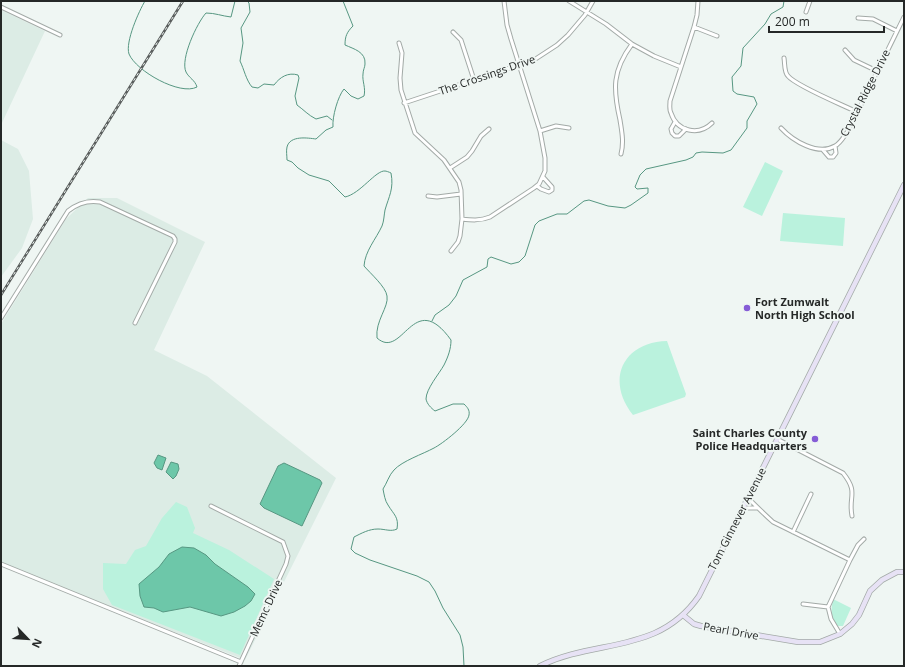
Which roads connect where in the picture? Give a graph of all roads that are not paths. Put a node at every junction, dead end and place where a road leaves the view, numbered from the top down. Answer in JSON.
{"nodes":[{"id":1,"x":504,"y":1,"type":"edge"},
{"id":2,"x":569,"y":1,"type":"edge"},
{"id":3,"x":593,"y":1,"type":"edge"},
{"id":4,"x":698,"y":1,"type":"edge"},
{"id":5,"x":810,"y":1,"type":"edge"},
{"id":6,"x":1,"y":7,"type":"edge"},
{"id":7,"x":587,"y":12,"type":"junction"},
{"id":8,"x":806,"y":12,"type":"dead end"},
{"id":9,"x":904,"y":17,"type":"edge"},
{"id":10,"x":858,"y":18,"type":"dead end"},
{"id":11,"x":694,"y":27,"type":"junction"},
{"id":12,"x":897,"y":30,"type":"junction"},
{"id":13,"x":453,"y":32,"type":"dead end"},
{"id":14,"x":60,"y":35,"type":"dead end"},
{"id":15,"x":717,"y":36,"type":"dead end"},
{"id":16,"x":399,"y":42,"type":"dead end"},
{"id":17,"x":632,"y":44,"type":"junction"},
{"id":18,"x":845,"y":50,"type":"dead end"},
{"id":19,"x":784,"y":58,"type":"dead end"},
{"id":20,"x":520,"y":66,"type":"junction"},
{"id":21,"x":681,"y":67,"type":"junction"},
{"id":22,"x":877,"y":71,"type":"junction"},
{"id":23,"x":474,"y":80,"type":"junction"},
{"id":24,"x":404,"y":103,"type":"junction"},
{"id":25,"x":857,"y":112,"type":"junction"},
{"id":26,"x":675,"y":122,"type":"junction"},
{"id":27,"x":712,"y":123,"type":"dead end"},
{"id":28,"x":569,"y":128,"type":"dead end"},
{"id":29,"x":781,"y":128,"type":"dead end"},
{"id":30,"x":686,"y":129,"type":"junction"},
{"id":31,"x":489,"y":130,"type":"dead end"},
{"id":32,"x":540,"y":131,"type":"junction"},
{"id":33,"x":835,"y":146,"type":"junction"},
{"id":34,"x":823,"y":150,"type":"junction"},
{"id":35,"x":621,"y":154,"type":"dead end"},
{"id":36,"x":450,"y":168,"type":"junction"},
{"id":37,"x":542,"y":177,"type":"junction"},
{"id":38,"x":904,"y":185,"type":"edge"},
{"id":39,"x":537,"y":186,"type":"junction"},
{"id":40,"x":461,"y":194,"type":"junction"},
{"id":41,"x":428,"y":196,"type":"dead end"},
{"id":42,"x":462,"y":219,"type":"junction"},
{"id":43,"x":451,"y":252,"type":"dead end"},
{"id":44,"x":1,"y":318,"type":"edge"},
{"id":45,"x":135,"y":323,"type":"dead end"},
{"id":46,"x":777,"y":439,"type":"junction"},
{"id":47,"x":812,"y":494,"type":"dead end"},
{"id":48,"x":748,"y":498,"type":"junction"},
{"id":49,"x":211,"y":506,"type":"dead end"},
{"id":50,"x":743,"y":508,"type":"junction"},
{"id":51,"x":757,"y":508,"type":"junction"},
{"id":52,"x":852,"y":516,"type":"dead end"},
{"id":53,"x":793,"y":532,"type":"junction"},
{"id":54,"x":864,"y":539,"type":"dead end"},
{"id":55,"x":850,"y":560,"type":"junction"},
{"id":56,"x":1,"y":564,"type":"edge"},
{"id":57,"x":904,"y":572,"type":"edge"},
{"id":58,"x":803,"y":604,"type":"dead end"},
{"id":59,"x":828,"y":607,"type":"junction"},
{"id":60,"x":683,"y":615,"type":"junction"},
{"id":61,"x":840,"y":634,"type":"junction"},
{"id":62,"x":241,"y":662,"type":"junction"},
{"id":63,"x":239,"y":666,"type":"edge"},
{"id":64,"x":540,"y":666,"type":"edge"}],
"edges":[{"from":1,"to":20,"type":"street"},
{"from":2,"to":7,"type":"street"},
{"from":3,"to":7,"type":"street","name":"The Crossings Drive"},
{"from":4,"to":11,"type":"street"},
{"from":5,"to":8,"type":"street"},
{"from":6,"to":14,"type":"street"},
{"from":7,"to":17,"type":"street"},
{"from":7,"to":20,"type":"street","name":"The Crossings Drive"},
{"from":9,"to":12,"type":"street","name":"Crystal Ridge Drive"},
{"from":10,"to":12,"type":"street"},
{"from":11,"to":15,"type":"street"},
{"from":11,"to":21,"type":"street"},
{"from":12,"to":22,"type":"street","name":"Crystal Ridge Drive"},
{"from":13,"to":23,"type":"street"},
{"from":16,"to":24,"type":"street"},
{"from":17,"to":21,"type":"street"},
{"from":17,"to":35,"type":"street"},
{"from":18,"to":22,"type":"street"},
{"from":19,"to":25,"type":"street"},
{"from":20,"to":23,"type":"street","name":"The Crossings Drive"},
{"from":20,"to":32,"type":"street"},
{"from":21,"to":26,"type":"street"},
{"from":22,"to":25,"type":"street","name":"Crystal Ridge Drive"},
{"from":23,"to":24,"type":"street","name":"The Crossings Drive"},
{"from":24,"to":36,"type":"street"},
{"from":25,"to":33,"type":"street","name":"Crystal Ridge Drive"},
{"from":26,"to":30,"type":"street"},
{"from":26,"to":30,"type":"street"},
{"from":27,"to":30,"type":"street"},
{"from":28,"to":32,"type":"street"},
{"from":29,"to":34,"type":"street","name":"Crystal Ridge Drive"},
{"from":31,"to":36,"type":"street"},
{"from":32,"to":37,"type":"street"},
{"from":33,"to":34,"type":"street","name":"Crystal Ridge Drive"},
{"from":33,"to":34,"type":"street","name":"Crystal Ridge Drive"},
{"from":36,"to":40,"type":"street"},
{"from":37,"to":39,"type":"street"},
{"from":37,"to":39,"type":"street"},
{"from":38,"to":46,"type":"main road","name":"Tom Ginnever Avenue"},
{"from":39,"to":42,"type":"street"},
{"from":40,"to":41,"type":"street"},
{"from":40,"to":42,"type":"street"},
{"from":42,"to":43,"type":"street"},
{"from":44,"to":45,"type":"street"},
{"from":46,"to":48,"type":"main road","name":"Tom Ginnever Avenue"},
{"from":46,"to":52,"type":"street"},
{"from":47,"to":53,"type":"street"},
{"from":48,"to":50,"type":"main road","name":"Tom Ginnever Avenue"},
{"from":48,"to":51,"type":"street"},
{"from":49,"to":62,"type":"street","name":"Memc Drive"},
{"from":50,"to":51,"type":"street"},
{"from":50,"to":60,"type":"main road","name":"Tom Ginnever Avenue"},
{"from":51,"to":53,"type":"street"},
{"from":53,"to":55,"type":"street"},
{"from":54,"to":55,"type":"street"},
{"from":55,"to":59,"type":"street"},
{"from":56,"to":62,"type":"street"},
{"from":57,"to":61,"type":"main road","name":"Pearl Drive"},
{"from":58,"to":59,"type":"street"},
{"from":59,"to":61,"type":"street"},
{"from":60,"to":61,"type":"main road","name":"Pearl Drive"},
{"from":60,"to":64,"type":"main road"},
{"from":62,"to":63,"type":"street","name":"Memc Drive"}]}
